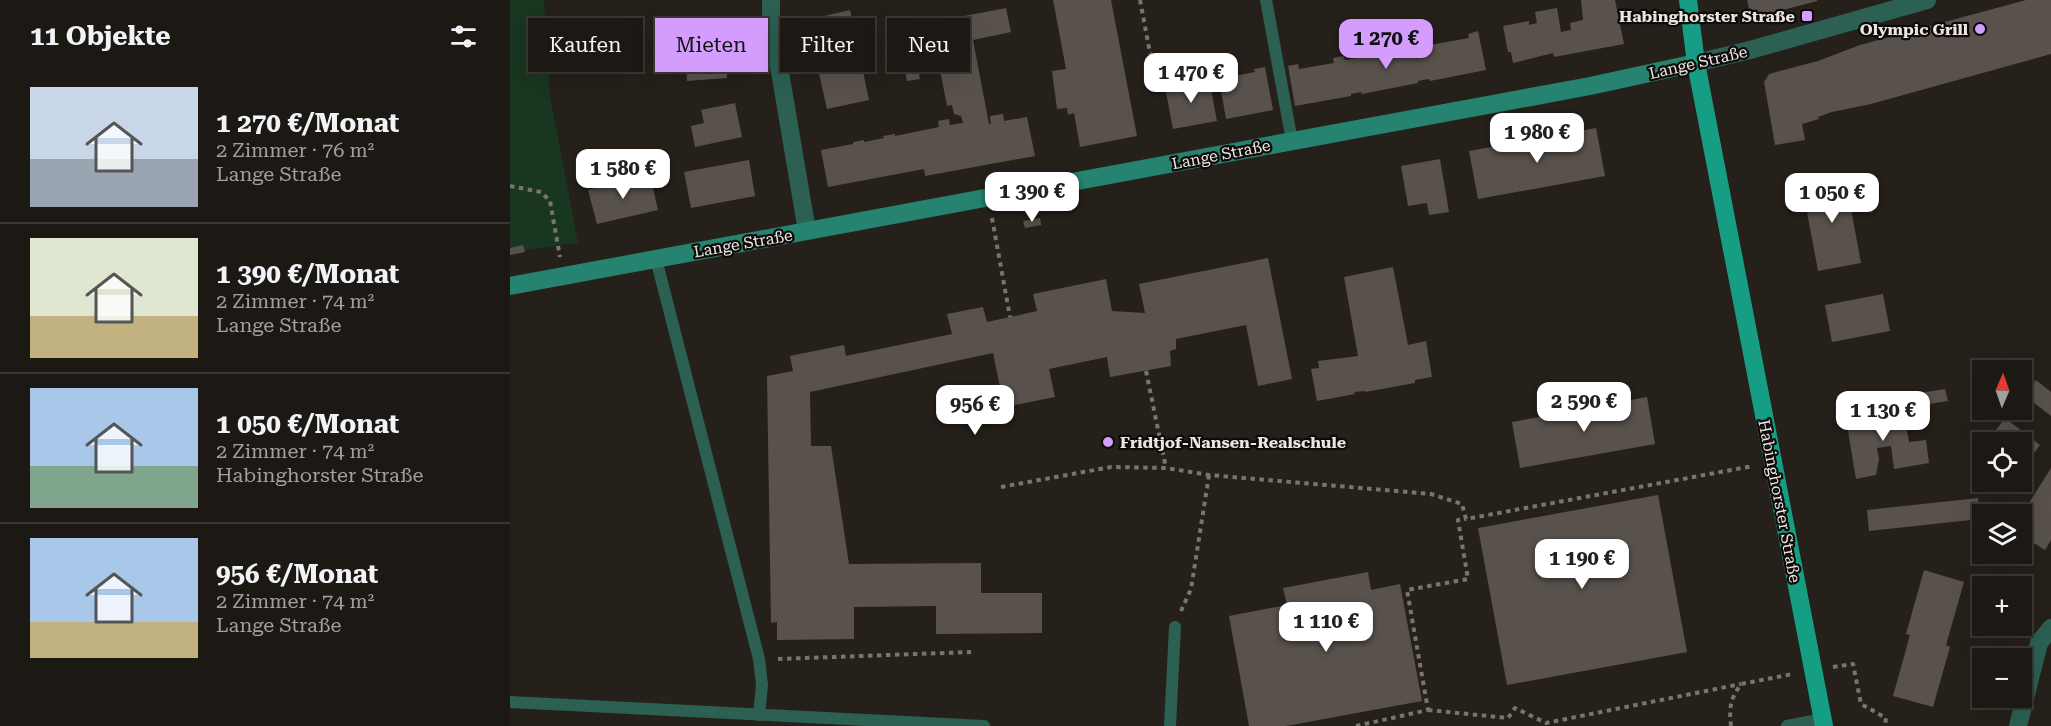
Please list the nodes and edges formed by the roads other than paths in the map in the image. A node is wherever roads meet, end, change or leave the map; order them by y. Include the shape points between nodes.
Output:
1 (771, 0) edge
2 (1266, 0) edge
3 (1688, 0) edge
4 (1927, 0) edge
5 (1696, 63) junction
6 (1292, 141) junction
7 (807, 231) junction
8 (656, 259) junction
9 (510, 286) edge
10 (1175, 627) road end
11 (2051, 628) edge
12 (510, 702) edge
13 (759, 715) junction
14 (1826, 724) edge
15 (984, 726) edge
16 (1170, 726) edge
17 (1787, 726) edge
18 (2018, 726) edge

1 - 7 street
2 - 6 lane
3 - 5 main road, Habinghorster Straße
4 - 5 street, Lange Straße
5 - 6 street, Lange Straße
5 - 14 main road, Habinghorster Straße
6 - 7 street, Lange Straße
7 - 8 street, Lange Straße
8 - 9 street, Lange Straße
8 - 13 lane via 759,659
10 - 16 lane
11 - 18 street via 2039,643
12 - 13 lane
13 - 15 lane
14 - 17 lane

